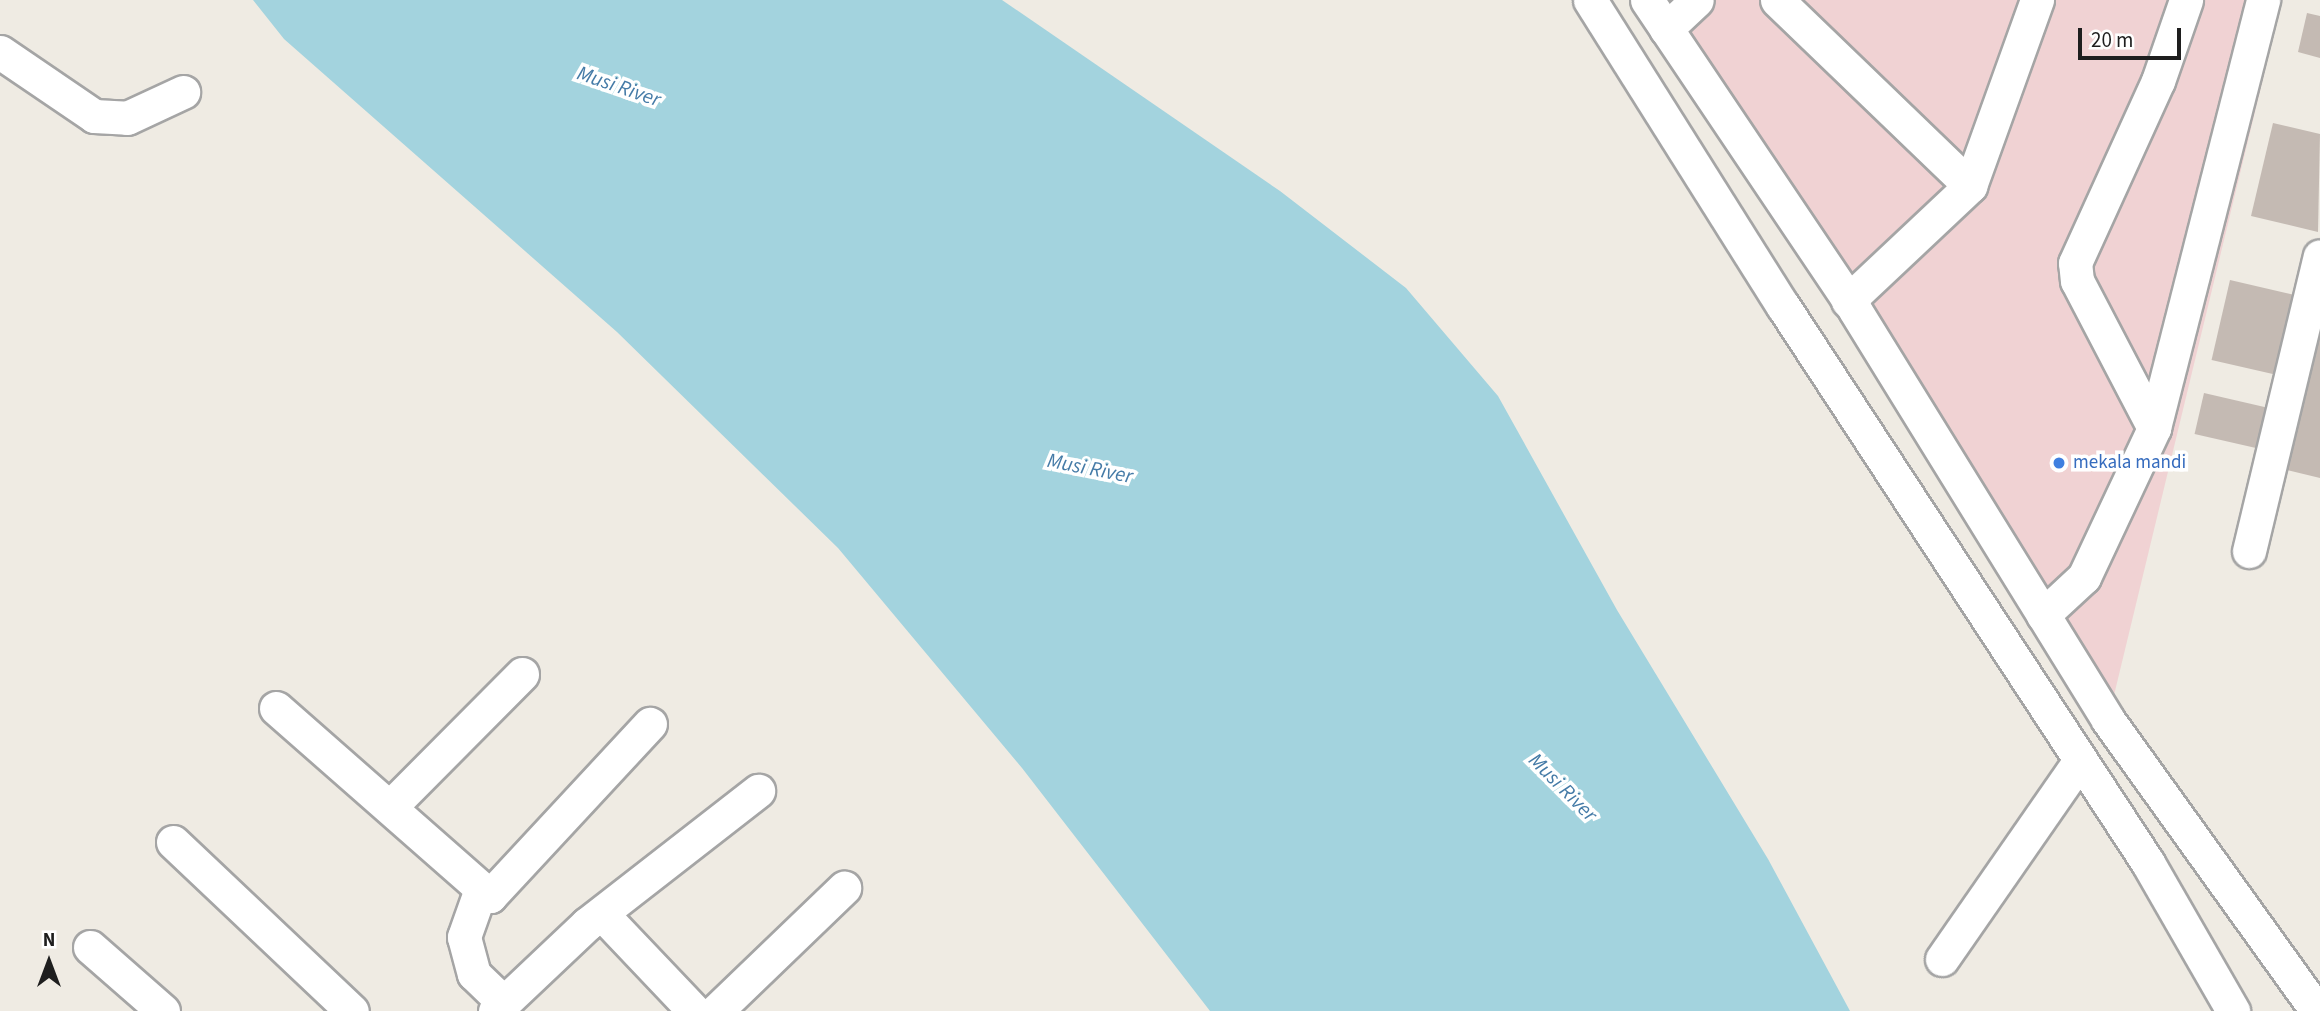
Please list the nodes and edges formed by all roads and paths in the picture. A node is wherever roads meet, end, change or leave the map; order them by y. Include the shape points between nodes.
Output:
1 (1590, 0) edge
2 (1647, 0) edge
3 (1697, 0) edge
4 (1777, 0) edge
5 (2037, 0) edge
6 (2186, 0) edge
7 (2263, 0) edge
8 (1666, 29) junction
9 (0, 52) edge
10 (183, 92) dead end
11 (1970, 186) junction
12 (2320, 256) edge
13 (1849, 301) junction
14 (2314, 304) edge
15 (2154, 428) junction
16 (2249, 551) dead end
17 (2043, 615) junction
18 (522, 674) dead end
19 (276, 708) dead end
20 (650, 724) dead end
21 (2078, 763) junction
22 (758, 791) dead end
23 (391, 806) junction
24 (173, 842) dead end
25 (844, 888) dead end
26 (481, 890) junction
27 (602, 914) junction
28 (90, 947) dead end
29 (1942, 959) dead end
30 (2220, 1006) edge
31 (499, 1007) edge
32 (163, 1011) edge
33 (352, 1011) edge
34 (694, 1011) edge
35 (716, 1011) edge
36 (2317, 1011) edge

1 - 21 street
2 - 8 street
3 - 8 street
4 - 11 street
5 - 11 street
6 - 15 street via 2158,81 2075,263 2077,281
7 - 15 street
8 - 13 street
9 - 10 street via 94,116 127,118
11 - 13 street
12 - 14 street
13 - 17 street
14 - 16 street
15 - 17 street via 2084,577
17 - 36 street via 2108,720
18 - 23 street
19 - 23 street
20 - 26 street via 490,896
21 - 29 street
21 - 30 street via 2148,863
22 - 27 street
23 - 26 street
24 - 33 street
25 - 35 street
26 - 31 street via 464,937 474,974
27 - 31 street
27 - 34 street
28 - 32 street

